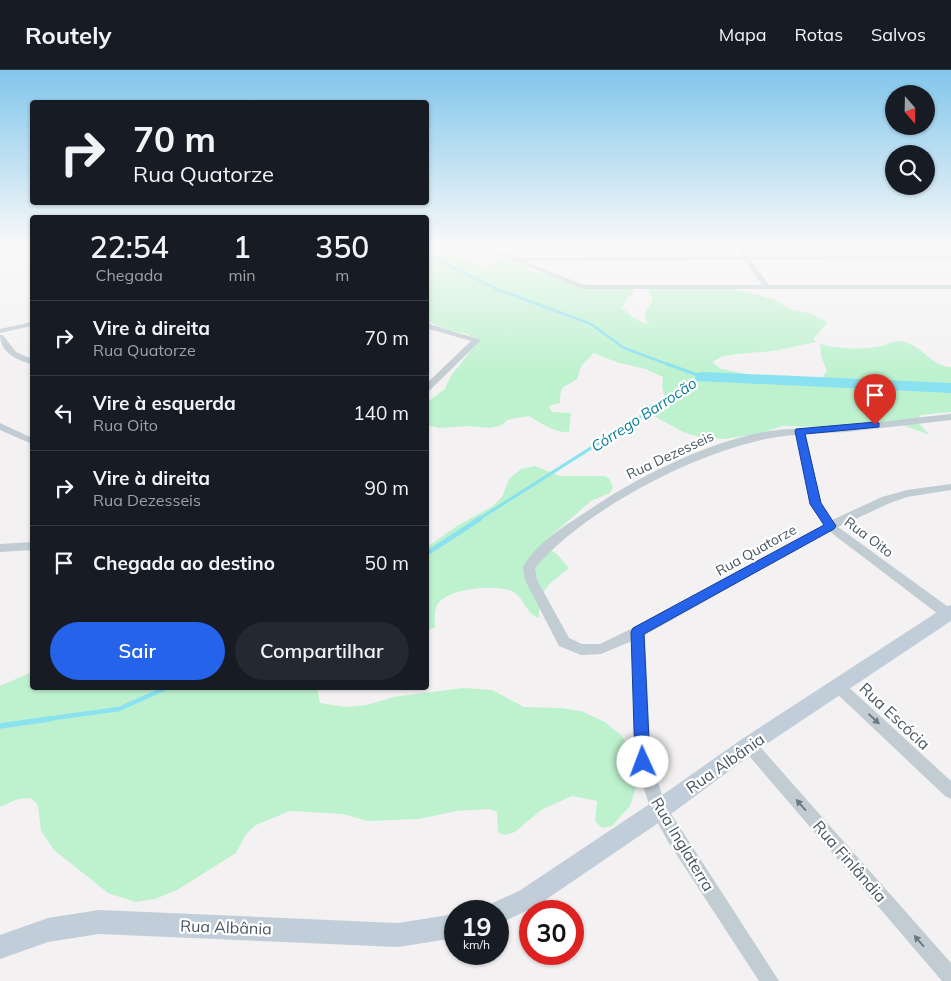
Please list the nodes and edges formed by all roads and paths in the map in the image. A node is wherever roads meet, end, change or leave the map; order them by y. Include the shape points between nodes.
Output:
1 (30, 324) edge
2 (429, 326) edge
3 (0, 331) edge
4 (0, 337) edge
5 (30, 361) edge
6 (429, 375) edge
7 (439, 377) junction
8 (429, 386) edge
9 (951, 416) edge
10 (0, 426) edge
11 (800, 431) junction
12 (30, 440) edge
13 (951, 487) edge
14 (830, 526) junction
15 (30, 546) edge
16 (0, 548) edge
17 (950, 614) edge
18 (638, 632) junction
19 (581, 650) joint
20 (838, 686) junction
21 (749, 745) junction
22 (951, 791) edge
23 (659, 810) junction
24 (509, 907) edge
25 (444, 929) edge
26 (0, 947) edge
27 (951, 978) edge
28 (770, 981) edge

1 - 3 street
2 - 7 street via 477,340
4 - 5 street via 13,354
6 - 7 street
7 - 8 street
9 - 11 street, Rua Dezesseis
10 - 12 street
11 - 14 street, Rua Oito via 816,504
11 - 19 street, Rua Dezesseis via 754,437 726,445 676,467 617,497 536,555 529,567 531,580 564,642
13 - 14 street, Rua Quatorze via 886,500
14 - 17 street, Rua Oito
14 - 18 street, Rua Quatorze
15 - 16 street
17 - 20 street, Rua Albânia
18 - 19 street, Rua Quatorze via 601,649
18 - 23 street, Rua Inglaterra via 643,762
20 - 21 street, Rua Albânia
20 -> 22 street, Rua Escócia
21 - 23 street, Rua Albânia
27 -> 21 street, Rua Finlândia
23 - 24 street, Rua Albânia via 528,899
23 - 28 street, Rua Inglaterra
25 - 26 street, Rua Albânia via 398,935 99,922 30,934

